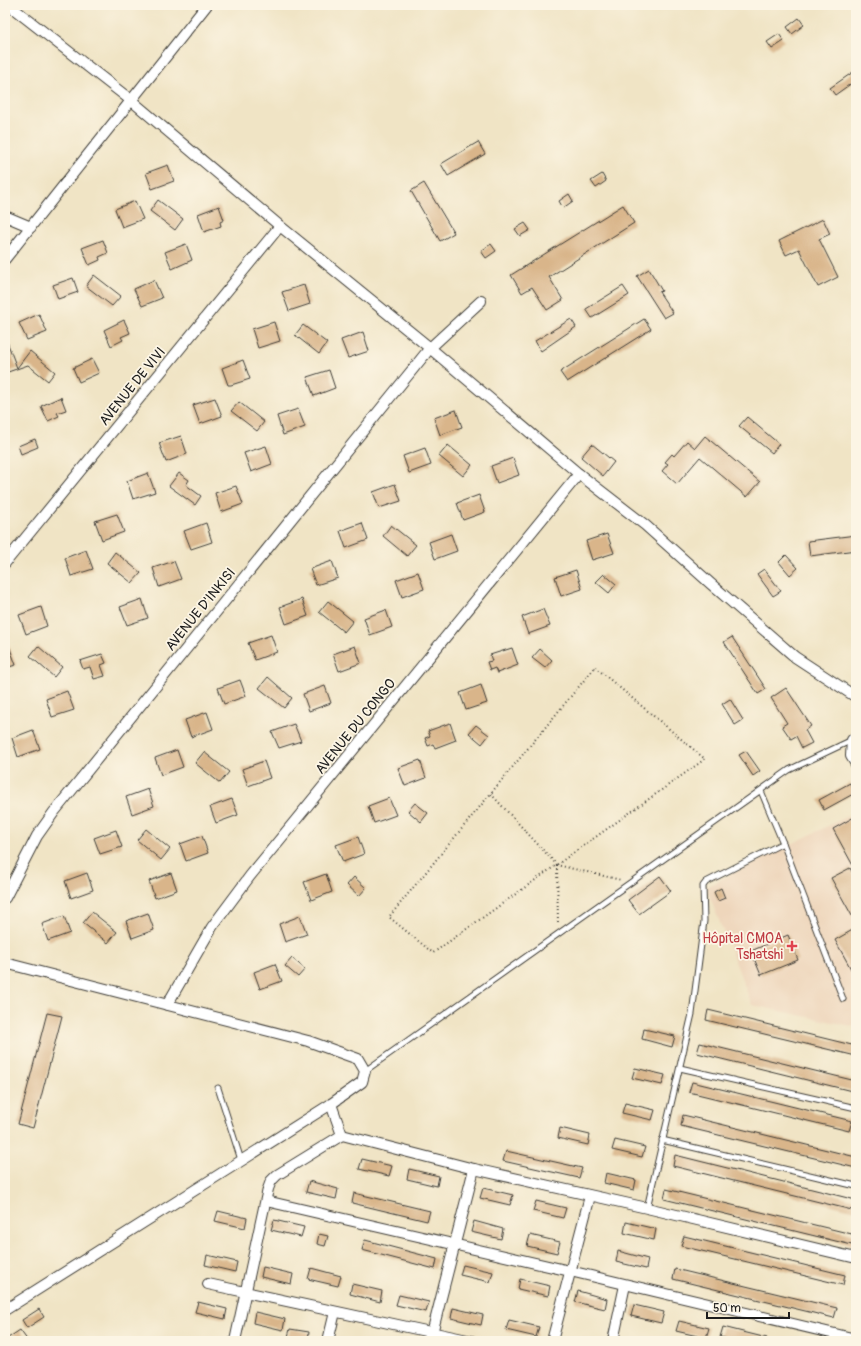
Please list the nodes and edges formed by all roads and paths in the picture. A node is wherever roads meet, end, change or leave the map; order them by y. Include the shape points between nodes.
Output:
1 (9, 5) edge
2 (207, 5) edge
3 (132, 101) junction
4 (5, 216) edge
5 (31, 226) junction
6 (280, 226) junction
7 (5, 259) edge
8 (481, 301) dead end
9 (430, 348) junction
10 (579, 474) junction
11 (5, 563) edge
12 (856, 697) edge
13 (854, 738) edge
14 (856, 764) edge
15 (761, 791) junction
16 (491, 794) junction
17 (783, 844) junction
18 (557, 865) junction
19 (632, 883) junction
20 (5, 898) edge
21 (558, 934) junction
22 (5, 963) edge
23 (843, 999) dead end
24 (167, 1005) junction
25 (680, 1068) junction
26 (365, 1071) junction
27 (218, 1088) dead end
28 (331, 1104) junction
29 (856, 1108) edge
30 (342, 1135) junction
31 (662, 1140) junction
32 (241, 1160) junction
33 (474, 1170) junction
34 (856, 1186) edge
35 (590, 1196) junction
36 (266, 1201) junction
37 (647, 1208) junction
38 (454, 1244) junction
39 (856, 1258) edge
40 (570, 1271) junction
41 (208, 1284) dead end
42 (626, 1285) junction
43 (246, 1292) junction
44 (5, 1310) edge
45 (335, 1312) junction
46 (431, 1337) edge
47 (856, 1339) edge
48 (235, 1341) edge
49 (328, 1341) edge
50 (472, 1341) edge
51 (552, 1341) edge
52 (613, 1341) edge

1 - 3 street
2 - 3 street
3 - 5 street
3 - 6 street
4 - 5 street
5 - 7 street
6 - 9 street
6 - 11 street, AVENUE DE VIVI
8 - 9 street, AVENUE D'INKISI
9 - 10 street
9 - 20 street, AVENUE D'INKISI via 54,812 38,836
10 - 12 street via 645,524 795,656
10 - 24 street, AVENUE DU CONGO via 250,876 208,934
13 - 14 street via 851,756
13 - 15 lane via 789,770
15 - 17 lane
15 - 19 lane
16 - 18 path
16 - 18 path via 389,917 433,953
16 - 18 path via 595,667 705,759
17 - 23 lane
17 - 25 lane via 706,882 703,886 704,921 692,1014
18 - 19 path
18 - 21 path
19 - 21 lane
21 - 26 lane
22 - 24 street
24 - 26 street via 308,1041 358,1059
25 - 29 lane
25 - 31 lane
26 - 28 street via 362,1082
27 - 32 lane
28 - 30 street
28 - 32 street
30 - 33 street
30 - 36 street via 277,1175 272,1181
31 - 34 lane
31 - 37 lane
32 - 44 street
33 - 35 street
33 - 38 street
35 - 37 street
35 - 40 street
36 - 38 street
36 - 43 street
37 - 39 street
38 - 40 street
38 - 46 street
40 - 42 street
40 - 51 street
41 - 43 street
42 - 47 street
42 - 52 street
43 - 45 street
43 - 48 street
45 - 46 street
45 - 49 street
46 - 50 street

